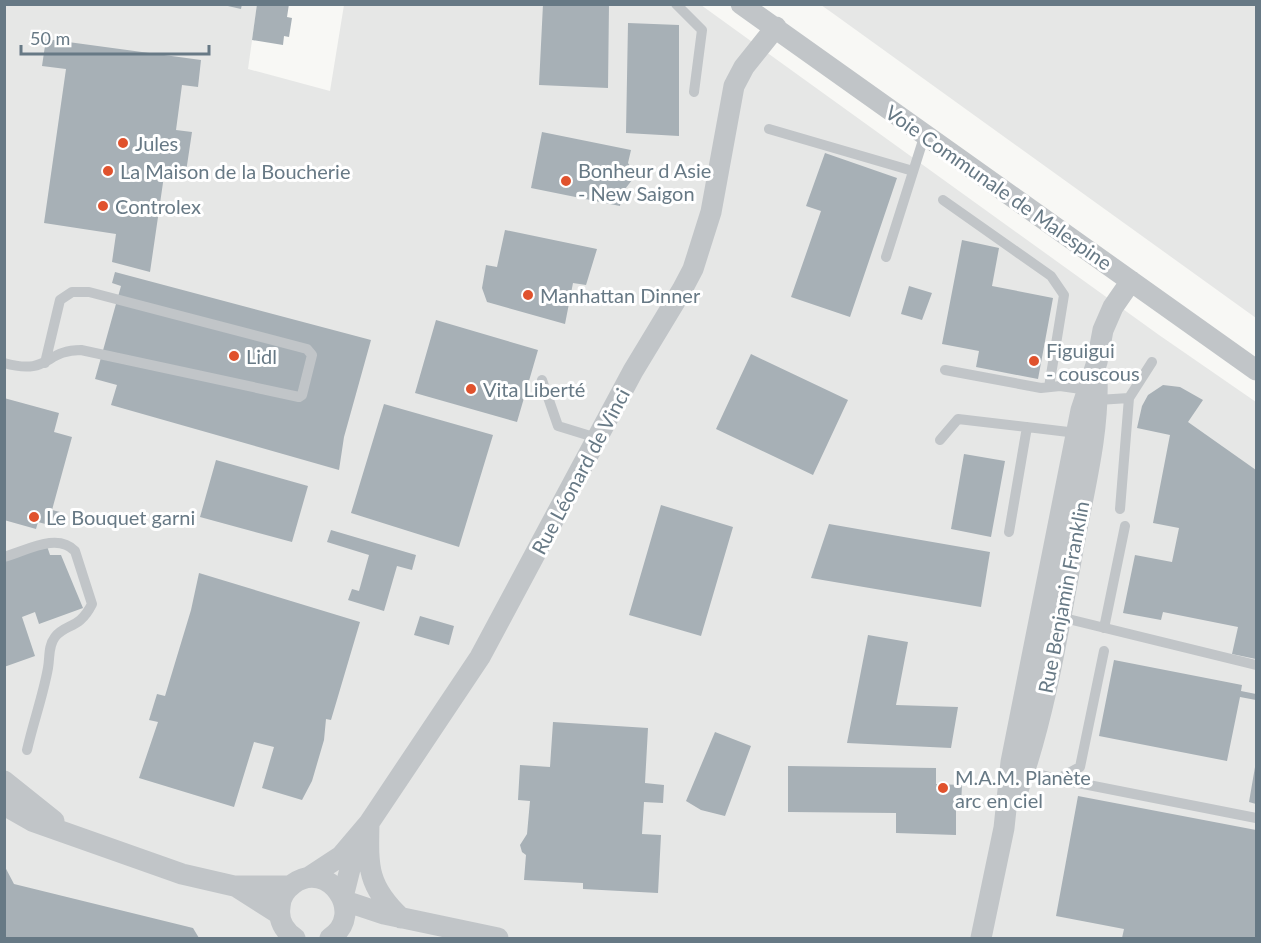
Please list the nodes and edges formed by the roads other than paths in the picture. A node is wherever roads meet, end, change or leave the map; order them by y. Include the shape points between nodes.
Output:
1 (676, 4) edge
2 (741, 4) edge
3 (776, 27) junction
4 (694, 92) dead end
5 (769, 129) dead end
6 (925, 134) junction
7 (913, 171) junction
8 (943, 200) dead end
9 (886, 257) dead end
10 (1131, 281) junction
11 (1152, 362) dead end
12 (4, 363) edge
13 (45, 363) junction
14 (945, 370) dead end
15 (1257, 370) edge
16 (542, 380) dead end
17 (1049, 387) junction
18 (1093, 395) junction
19 (1129, 398) junction
20 (1027, 428) junction
21 (1077, 433) junction
22 (597, 438) junction
23 (940, 440) dead end
24 (1120, 509) dead end
25 (1125, 526) dead end
26 (1009, 532) dead end
27 (4, 557) edge
28 (1060, 617) junction
29 (1104, 628) junction
30 (1104, 651) dead end
31 (1257, 665) edge
32 (27, 750) dead end
33 (1025, 771) junction
34 (1058, 779) junction
35 (4, 781) edge
36 (4, 805) edge
37 (1257, 818) edge
38 (369, 823) junction
39 (1004, 828) junction
40 (69, 833) junction
41 (300, 882) junction
42 (234, 886) junction
43 (344, 899) junction
44 (279, 914) junction
45 (393, 916) junction
46 (335, 934) edge
47 (292, 937) edge
48 (498, 939) edge
49 (981, 939) edge

1 - 4 lane via 702,30
2 - 3 street, Voie Communale de Malespine
3 - 6 street, Voie Communale de Malespine
3 - 22 street, Rue Léonard de Vinci via 734,86 715,196 693,269
5 - 7 lane
6 - 7 lane
6 - 10 street, Voie Communale de Malespine
7 - 9 lane
8 - 17 lane via 1051,276 1064,295
10 - 15 street, Voie Communale de Malespine
10 - 18 street, Rue Benjamin Franklin via 1103,330
11 - 19 lane
12 - 13 lane via 26,368
13 - 13 lane via 59,353 81,350 298,398 312,355 307,349 101,295 72,292 60,300
14 - 17 lane
16 - 22 lane via 558,426
17 - 18 lane
18 - 19 lane
18 - 21 street, Rue Benjamin Franklin
18 - 28 street, Rue Benjamin Franklin via 1098,411
19 - 24 lane
20 - 21 lane
20 - 23 lane via 958,419
20 - 26 lane
21 - 39 street, Rue Benjamin Franklin via 1011,762
22 - 38 street, Rue Léonard de Vinci via 480,657
25 - 29 lane
27 - 32 lane via 56,541 70,545 92,604 86,617 56,634 50,646
28 - 29 lane
28 - 33 street, Rue Benjamin Franklin
29 - 31 lane
30 - 34 lane via 1080,767
33 - 34 lane
33 - 39 street, Rue Benjamin Franklin
34 - 37 lane
35 - 40 street
36 - 40 street via 32,821
38 - 41 street, Rue Léonard de Vinci via 341,856
38 - 43 street via 350,869
38 - 45 street via 371,879
39 - 49 street, Rue Benjamin Franklin
40 - 42 street via 150,864
41 - 42 street
41 - 43 street via 323,879 335,886
41 - 44 street via 280,904
42 - 44 street
43 - 45 street
43 - 46 street
44 - 47 street
45 - 46 street
45 - 48 street

